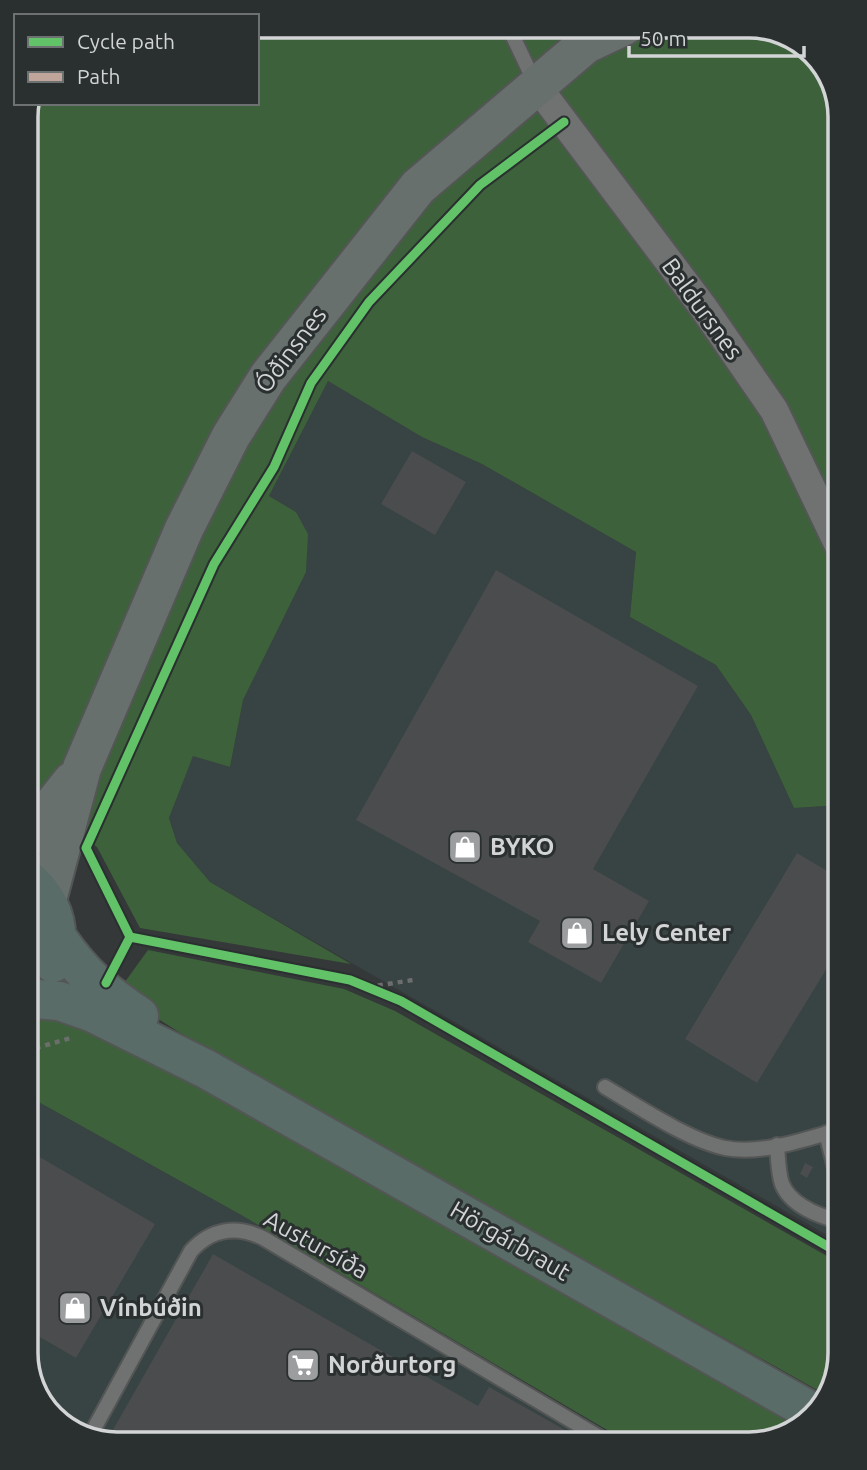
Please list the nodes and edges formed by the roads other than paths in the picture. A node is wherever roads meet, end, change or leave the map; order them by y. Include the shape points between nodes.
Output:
1 (514, 39) edge
2 (597, 39) edge
3 (536, 85) junction
4 (828, 523) edge
5 (82, 768) junction
6 (38, 823) edge
7 (38, 885) edge
8 (38, 891) edge
9 (58, 939) junction
10 (38, 985) edge
11 (38, 998) edge
12 (206, 1069) junction
13 (606, 1087) dead end
14 (828, 1132) edge
15 (777, 1145) junction
16 (828, 1218) edge
17 (806, 1408) edge
18 (95, 1428) edge
19 (590, 1432) edge

1 - 3 lane
2 - 3 street, Óðinsnes
3 - 4 street, Baldursnes via 703,307 774,410
3 - 5 street, Óðinsnes via 418,187 268,377 231,436 184,529
5 - 6 street, Óðinsnes
5 - 7 street, Óðinsnes
8 - 9 highway via 53,912
9 - 10 highway via 53,962
9 - 12 highway, Hörgárbraut via 102,991
11 - 12 highway, Hörgárbraut via 91,1012
12 - 17 highway, Hörgárbraut
13 - 15 lane via 710,1143 738,1149
14 - 15 lane
15 - 16 lane via 788,1195
18 - 19 lane, Austursíða via 191,1251 208,1236 241,1230 263,1238

